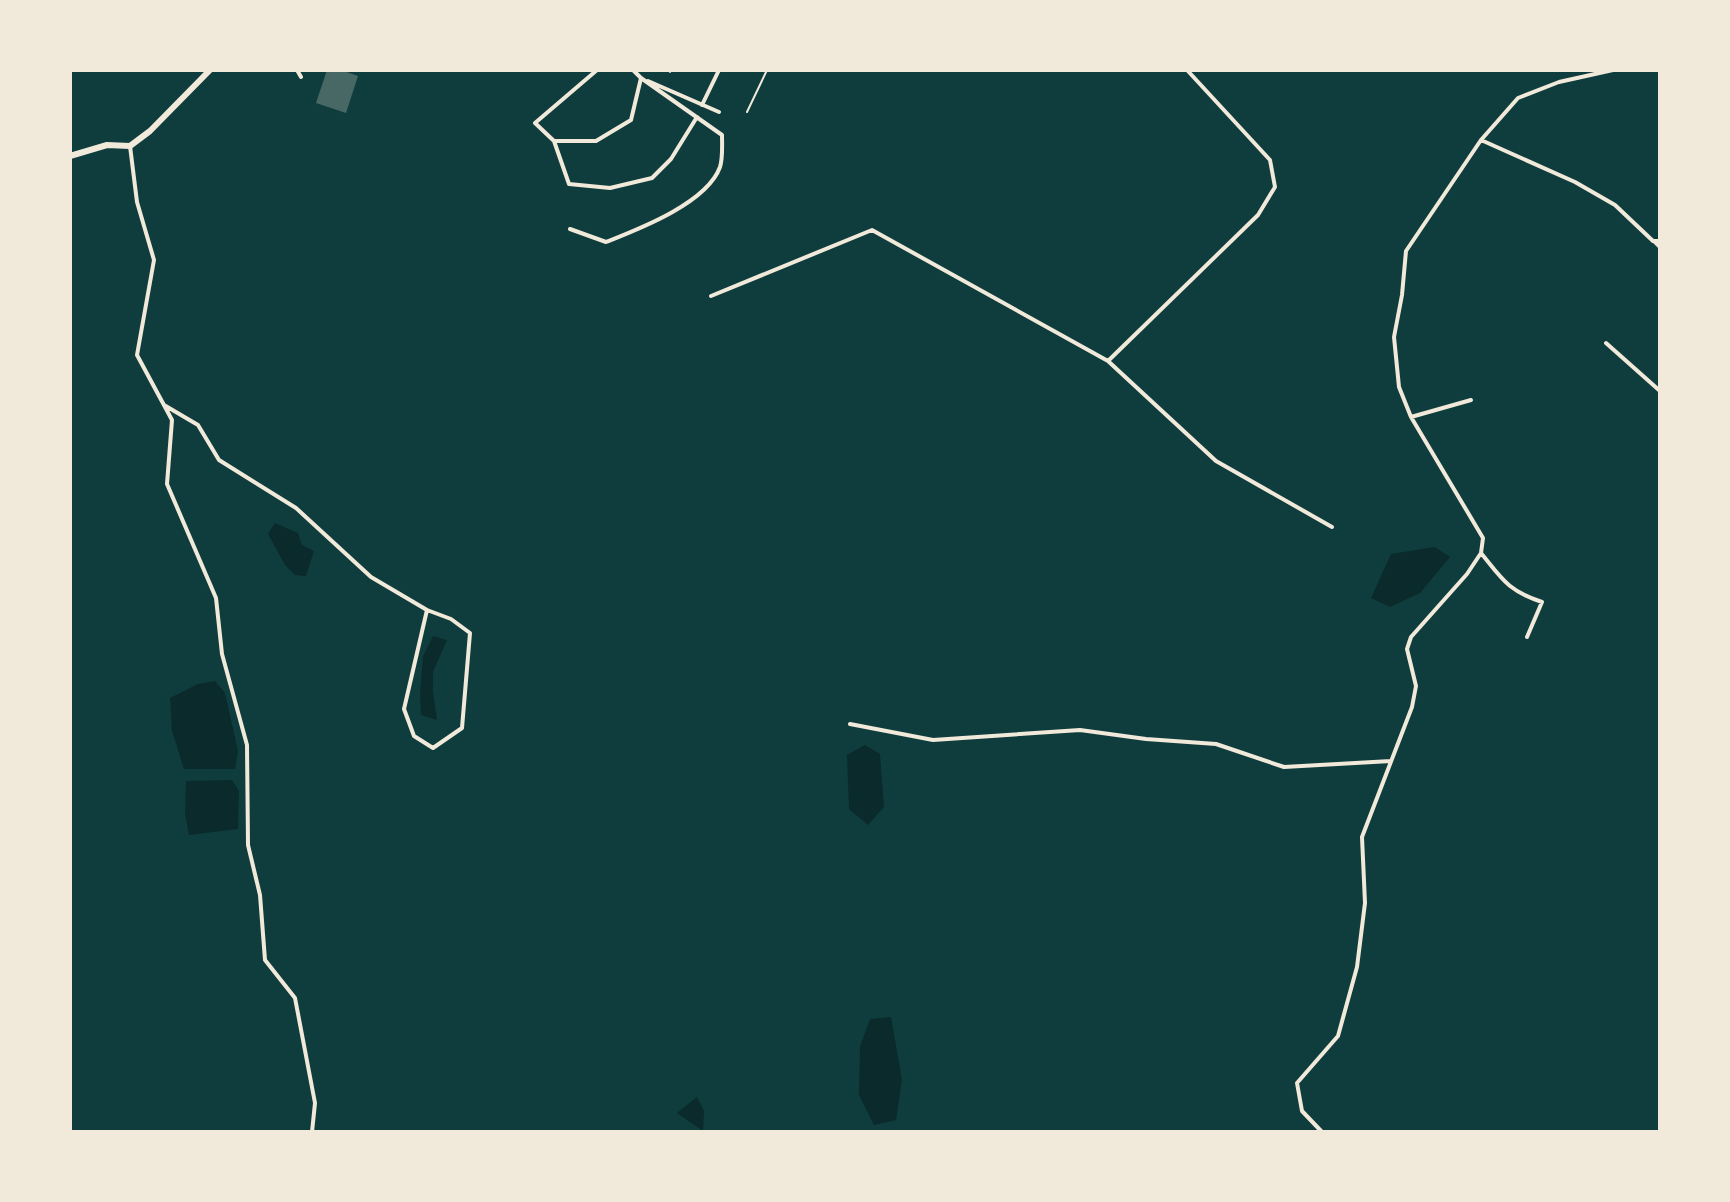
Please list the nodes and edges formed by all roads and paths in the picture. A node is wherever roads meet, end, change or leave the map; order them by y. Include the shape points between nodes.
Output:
1 (210, 70) edge
2 (297, 70) edge
3 (597, 70) edge
4 (633, 70) edge
5 (719, 70) edge
6 (767, 70) edge
7 (1187, 70) edge
8 (1613, 70) edge
9 (301, 76) dead end
10 (641, 78) junction
11 (702, 105) junction
12 (719, 112) dead end
13 (747, 112) dead end
14 (696, 117) junction
15 (1481, 140) junction
16 (554, 141) junction
17 (130, 146) junction
18 (70, 156) edge
19 (570, 229) dead end
20 (1659, 240) edge
21 (1653, 241) junction
22 (1659, 247) edge
23 (711, 296) dead end
24 (1606, 342) dead end
25 (1108, 361) junction
26 (1659, 391) edge
27 (1471, 400) dead end
28 (164, 405) junction
29 (1411, 417) junction
30 (1332, 527) dead end
31 (1481, 553) junction
32 (427, 610) junction
33 (1527, 637) dead end
34 (850, 724) dead end
35 (1391, 761) junction
36 (312, 1131) edge
37 (1322, 1131) edge

1 - 17 street via 150,132
2 - 9 lane
3 - 16 lane via 535,123
4 - 10 lane
5 - 11 lane
6 - 13 path
7 - 25 lane via 1270,160 1275,187 1258,215
8 - 15 lane via 1559,82 1518,98
10 - 11 lane
10 - 14 lane
10 - 16 lane via 631,120 596,141
11 - 12 lane
14 - 16 lane via 671,159 652,178 610,188 569,184
14 - 19 lane via 722,135 720,167 704,191 654,222 606,242
15 - 21 lane via 1575,182 1615,205
15 - 29 lane via 1406,251 1394,337 1399,387
17 - 18 street via 107,145
17 - 28 lane via 137,202 153,260 137,355
20 - 21 lane
21 - 22 lane
23 - 25 lane via 872,230
24 - 26 lane
25 - 30 lane via 1216,461
27 - 29 lane
28 - 32 lane via 198,425 219,460 296,508 371,577
28 - 36 lane via 172,420 167,484 216,598 222,654 247,745 248,845 260,895 265,960 295,998 315,1103
29 - 31 lane via 1483,538
31 - 33 lane via 1507,586 1542,602
31 - 35 lane via 1410,638 1407,649 1416,686
32 - 32 lane via 404,709 414,736 433,748 462,728 470,633 451,619
34 - 35 lane via 933,740 1080,730 1216,744 1284,767
35 - 37 lane via 1362,837 1365,903 1357,967 1338,1036 1297,1083 1302,1111

